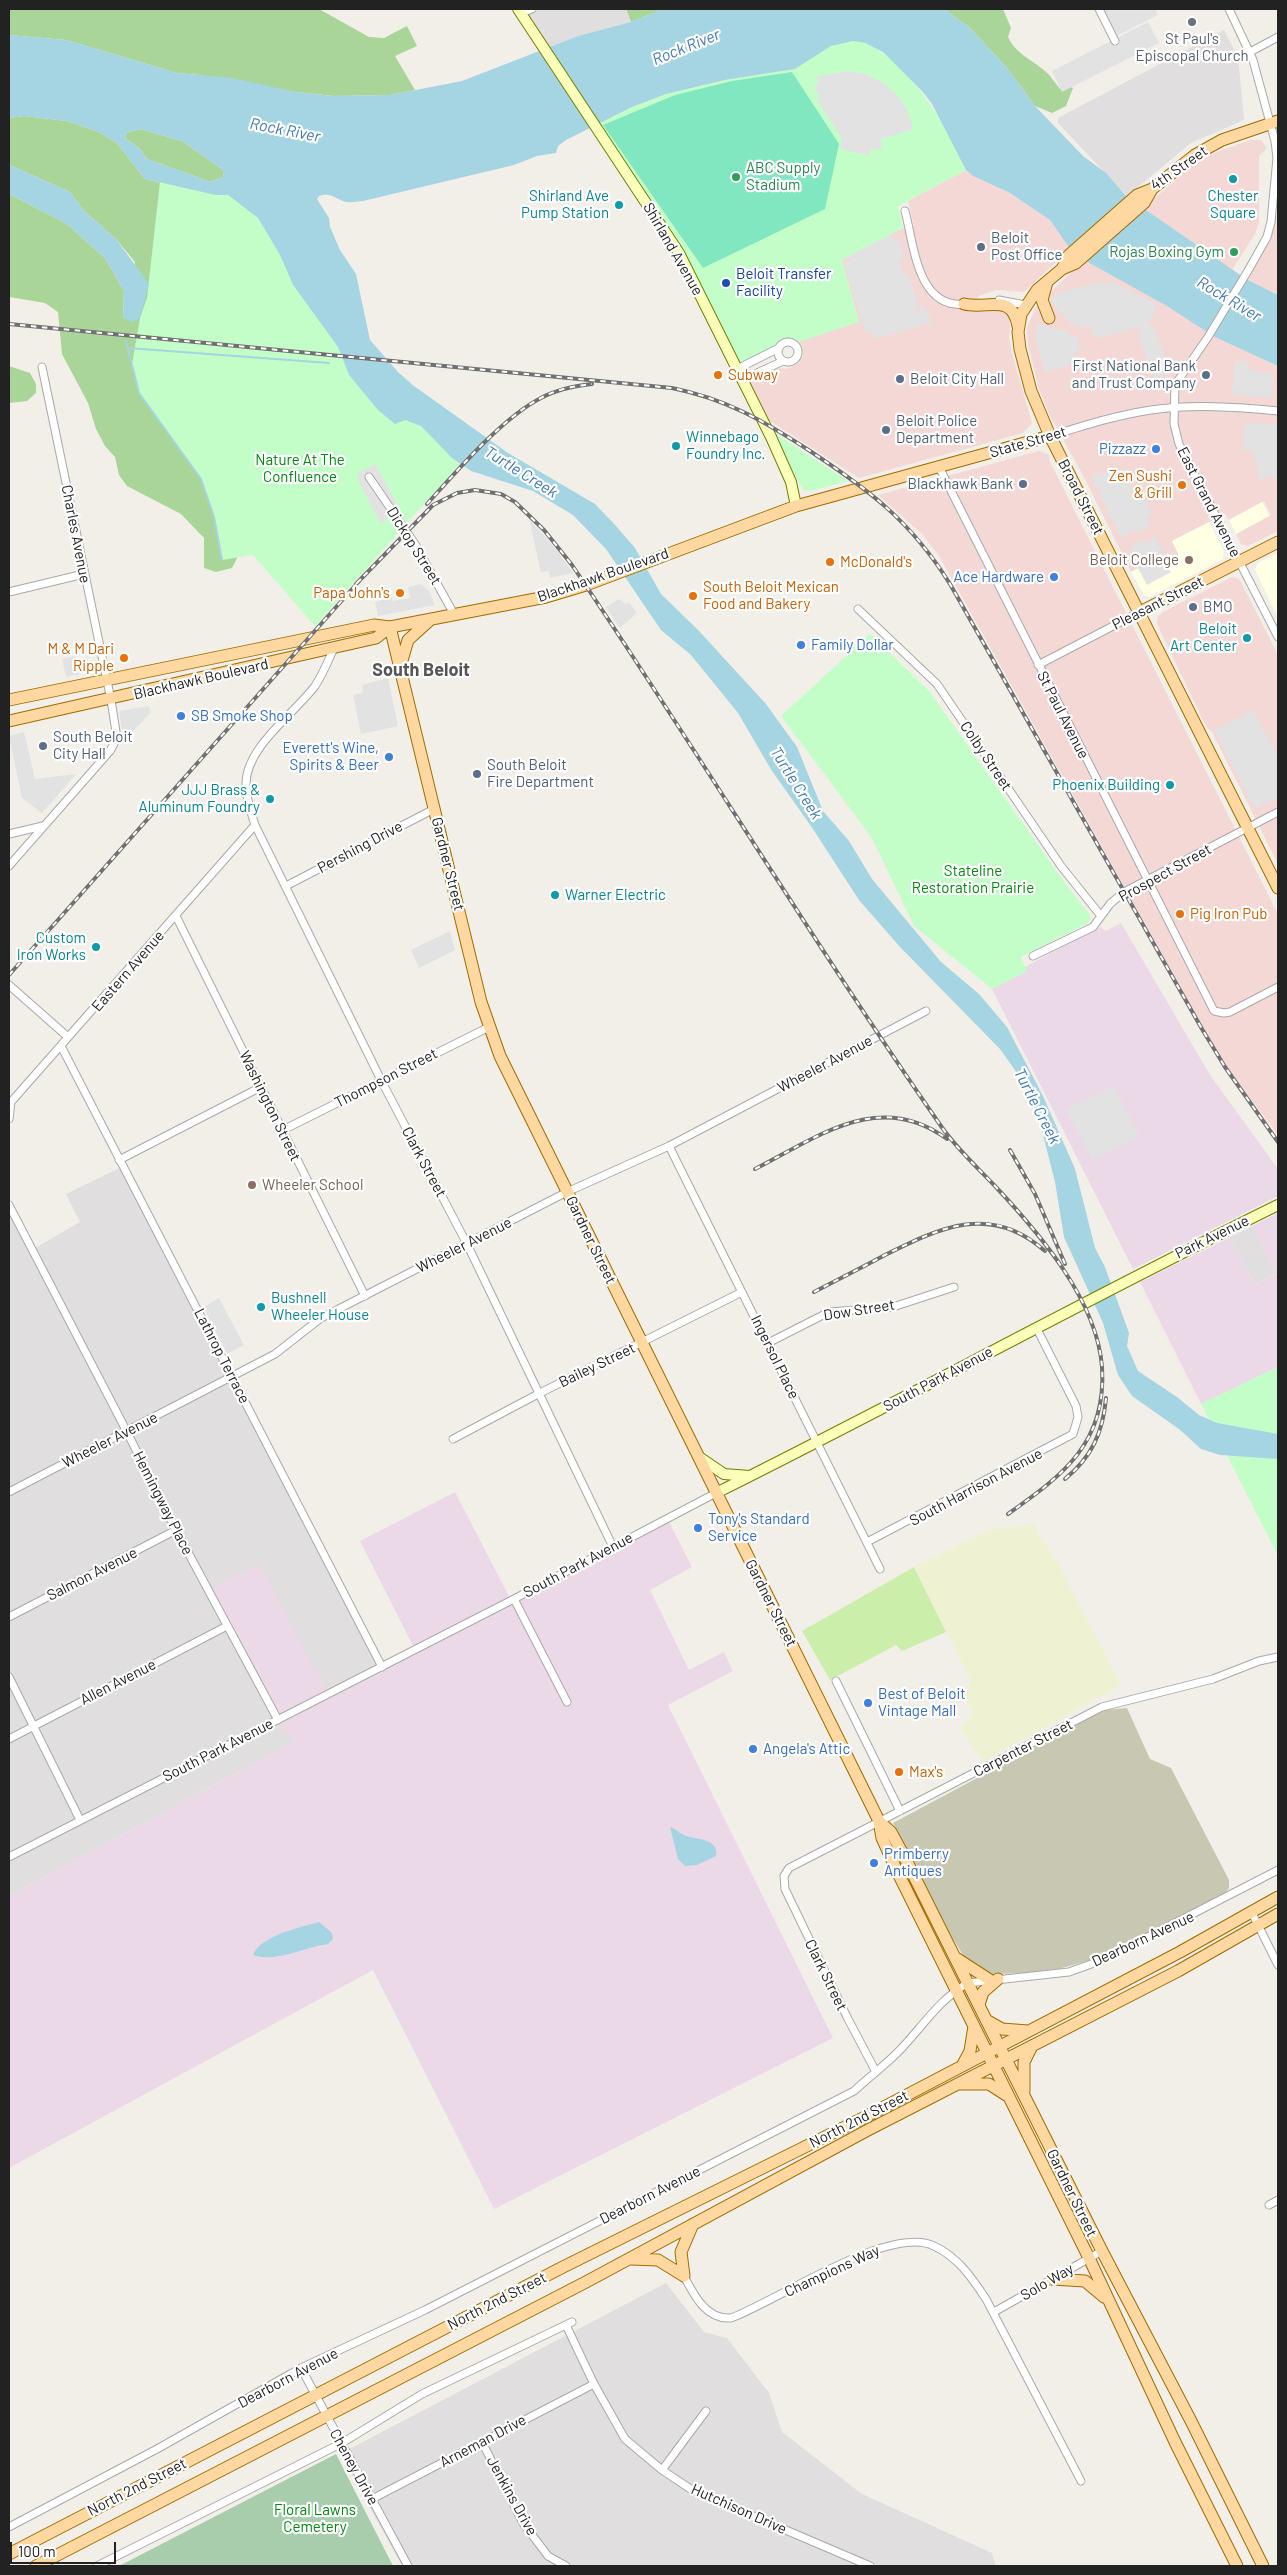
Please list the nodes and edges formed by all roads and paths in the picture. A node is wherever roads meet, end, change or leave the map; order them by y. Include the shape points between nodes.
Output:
1 (532, 9) edge
2 (1099, 9) edge
3 (1229, 9) edge
4 (520, 11) edge
5 (1278, 37) edge
6 (1115, 41) dead end
7 (1250, 52) junction
8 (1275, 123) edge
9 (1276, 195) edge
10 (1141, 199) joint
11 (906, 211) dead end
12 (1047, 281) junction
13 (960, 304) junction
14 (1025, 305) junction
15 (1049, 318) dead end
16 (1018, 327) junction
17 (779, 348) junction
18 (783, 361) junction
19 (42, 367) dead end
20 (737, 369) junction
21 (742, 380) junction
22 (1174, 408) junction
23 (1278, 411) edge
24 (1050, 436) junction
25 (939, 467) junction
26 (370, 477) dead end
27 (796, 506) junction
28 (755, 520) joint
29 (1278, 542) edge
30 (1240, 562) junction
31 (84, 574) junction
32 (9, 592) edge
33 (858, 609) dead end
34 (1140, 612) junction
35 (455, 616) junction
36 (430, 621) junction
37 (390, 627) junction
38 (1278, 637) edge
39 (334, 648) junction
40 (1038, 665) junction
41 (401, 668) junction
42 (107, 679) junction
43 (9, 700) edge
44 (111, 700) junction
45 (9, 722) edge
46 (434, 809) junction
47 (1278, 812) edge
48 (255, 825) junction
49 (43, 826) junction
50 (1248, 828) junction
51 (9, 834) edge
52 (9, 866) edge
53 (1147, 881) junction
54 (286, 886) junction
55 (1278, 888) edge
56 (176, 916) junction
57 (1101, 916) junction
58 (1033, 956) dead end
59 (9, 985) edge
60 (1278, 987) edge
61 (926, 1011) dead end
62 (488, 1027) junction
63 (68, 1037) junction
64 (61, 1046) junction
65 (381, 1080) junction
66 (261, 1087) junction
67 (9, 1119) edge
68 (283, 1130) junction
69 (669, 1146) junction
70 (119, 1160) junction
71 (567, 1192) junction
72 (9, 1205) edge
73 (1278, 1205) edge
74 (467, 1244) junction
75 (1146, 1270) joint
76 (954, 1287) dead end
77 (742, 1292) junction
78 (365, 1296) junction
79 (1036, 1327) junction
80 (642, 1342) junction
81 (768, 1343) junction
82 (233, 1377) junction
83 (540, 1393) junction
84 (127, 1432) junction
85 (453, 1439) dead end
86 (817, 1443) junction
87 (698, 1456) junction
88 (750, 1476) junction
89 (9, 1492) edge
90 (716, 1493) junction
91 (176, 1530) junction
92 (867, 1542) junction
93 (613, 1547) junction
94 (880, 1569) dead end
95 (514, 1599) junction
96 (9, 1617) edge
97 (227, 1626) junction
98 (1278, 1657) edge
99 (382, 1667) junction
100 (9, 1677) edge
101 (836, 1681) dead end
102 (567, 1702) dead end
103 (278, 1720) junction
104 (34, 1726) junction
105 (9, 1739) edge
106 (900, 1811) junction
107 (80, 1820) junction
108 (880, 1821) junction
109 (9, 1857) edge
110 (1278, 1870) edge
111 (784, 1876) joint
112 (1278, 1897) edge
113 (1252, 1913) junction
114 (1278, 1914) edge
115 (1259, 1926) junction
116 (955, 1957) junction
117 (1278, 1966) edge
118 (994, 1980) junction
119 (968, 1983) junction
120 (956, 1990) junction
121 (979, 2005) junction
122 (986, 2020) junction
123 (974, 2026) junction
124 (1028, 2031) junction
125 (999, 2046) junction
126 (1032, 2046) junction
127 (987, 2053) junction
128 (1006, 2059) junction
129 (993, 2065) junction
130 (962, 2066) junction
131 (876, 2072) junction
132 (959, 2084) junction
133 (1010, 2098) junction
134 (1025, 2098) junction
135 (1278, 2200) edge
136 (1269, 2205) dead end
137 (692, 2224) junction
138 (1102, 2251) junction
139 (1089, 2258) junction
140 (630, 2259) junction
141 (684, 2276) junction
142 (1052, 2279) junction
143 (1110, 2303) junction
144 (994, 2312) junction
145 (301, 2368) junction
146 (594, 2384) junction
147 (315, 2395) junction
148 (706, 2410) dead end
149 (326, 2417) junction
150 (482, 2442) junction
151 (342, 2443) junction
152 (662, 2470) junction
153 (1081, 2481) dead end
154 (372, 2499) junction
155 (9, 2527) edge
156 (9, 2554) edge
157 (36, 2566) edge
158 (96, 2566) edge
159 (408, 2566) edge
160 (566, 2566) edge
161 (870, 2566) edge
162 (1237, 2566) edge
163 (1263, 2566) edge

1 - 4 street
2 - 6 street
3 - 7 street, East Grand Avenue
4 - 20 street, Shirland Avenue via 677,250
5 - 7 street
7 - 8 street, East Grand Avenue
8 - 9 street, East Grand Avenue
8 - 10 main road, 4th Street via 1208,147 1187,160
9 - 22 street, East Grand Avenue via 1267,236 1208,337 1178,379 1174,389
10 - 12 main road, Broad Street
11 - 13 street via 920,270 927,285 940,297
12 - 14 main road, Broad Street
12 - 15 main road via 1042,300
13 - 14 street via 1003,300
13 - 16 main road via 978,307 1003,304 1014,314
14 - 16 main road, Broad Street
16 - 24 main road, Broad Street via 1031,391
17 - 18 street
17 - 18 street via 787,342 798,348 795,359
17 - 20 street
18 - 21 street
19 - 31 street, Charles Avenue
20 - 21 street, Shirland Avenue
21 - 27 street, Shirland Avenue via 791,482
22 - 23 street, State Street via 1228,406
22 - 24 street, State Street via 1134,413
22 - 30 street, East Grand Avenue via 1177,440
24 - 25 main road, State Street
24 - 34 main road, Broad Street
25 - 27 main road, State Street
25 - 40 street, St Paul Avenue
26 - 35 street, Dickop Street via 415,544
27 - 28 main road, State Street
28 - 35 main road, Blackhawk Boulevard via 546,597
29 - 30 main road, Pleasant Street
30 - 34 main road, Pleasant Street
30 - 38 street, East Grand Avenue
31 - 32 street
31 - 42 street, Charles Avenue
33 - 57 street, Colby Street via 937,684 1061,866
34 - 40 street, Pleasant Street
34 - 50 main road, Broad Street
35 - 36 main road, Blackhawk Boulevard
36 - 37 main road, Blackhawk Boulevard
36 - 41 main road via 408,640
37 - 39 main road, Blackhawk Boulevard via 376,638
37 - 41 main road, Gardner Street
37 - 42 main road, Blackhawk Boulevard via 374,624
39 - 44 main road, Blackhawk Boulevard
39 - 48 street, Clark Street via 314,686 259,749 250,764 246,775 247,798
40 - 53 street, St Paul Avenue
41 - 46 main road, Gardner Street
42 - 43 main road, Blackhawk Boulevard
42 - 44 street, Charles Avenue
44 - 45 main road, Blackhawk Boulevard
44 - 49 street, Charles Avenue via 117,730 114,744
46 - 54 street, Pershing Drive
46 - 62 main road, Gardner Street
47 - 50 street, Prospect Street
48 - 54 street, Clark Street
48 - 56 street, Eastern Avenue
49 - 51 street
49 - 52 street, Charles Avenue
50 - 53 street, Prospect Street
50 - 55 main road, Broad Street
53 - 57 street, Prospect Street via 1124,892
53 - 60 street, St Paul Avenue via 1214,1010 1230,1012
54 - 65 street, Clark Street
56 - 63 street, Eastern Avenue
56 - 66 street, Washington Street
57 - 58 street, Prospect Street via 1087,930
59 - 63 street
61 - 69 street, Wheeler Avenue
62 - 65 street, Thompson Street
62 - 71 main road, Gardner Street
63 - 64 street, Eastern Avenue
64 - 67 street, Eastern Avenue via 11,1102
64 - 70 street, Lathrop Terrace
65 - 68 street, Thompson Street
65 - 74 street, Clark Street
66 - 68 street, Washington Street
66 - 70 street
68 - 78 street, Washington Street
69 - 71 street, Wheeler Avenue
69 - 77 street, Ingersol Place
70 - 82 street, Lathrop Terrace
71 - 74 street, Wheeler Avenue
71 - 80 main road, Gardner Street
72 - 84 street, Hemingway Place
73 - 75 street, Park Avenue
74 - 78 street, Wheeler Avenue
74 - 83 street, Clark Street
75 - 79 street, South Park Avenue
76 - 81 street, Dow Street via 893,1306 829,1312
77 - 80 street, Bailey Street
77 - 81 street, Ingersol Place
78 - 82 street, Wheeler Avenue via 321,1318 276,1354
79 - 86 street, South Park Avenue
79 - 92 street, South Harrison Avenue via 1076,1406 1077,1423 1073,1434
80 - 83 street, Bailey Street
80 - 87 main road, Gardner Street
81 - 86 street, Ingersol Place
82 - 84 street, Wheeler Avenue
82 - 99 street, Lathrop Terrace
83 - 85 street, Bailey Street
83 - 93 street, Clark Street
84 - 89 street, Wheeler Avenue
84 - 91 street, Hemingway Place
86 - 88 street, South Park Avenue
86 - 92 street, Ingersol Place
87 - 88 street via 724,1474
87 - 90 main road, Gardner Street
88 - 90 street, South Park Avenue
90 - 93 street, South Park Avenue
90 - 108 main road, Gardner Street
91 - 96 street, Salmon Avenue
91 - 97 street, Hemingway Place
92 - 94 street, Ingersol Place
93 - 95 street, South Park Avenue
95 - 99 street, South Park Avenue
95 - 102 street
97 - 103 street, Hemingway Place
97 - 104 street, Allen Avenue
98 - 106 street, Carpenter Street via 1206,1681 1102,1708
99 - 103 street, South Park Avenue
100 - 104 street
101 - 106 street
103 - 107 street, South Park Avenue
104 - 105 street, Allen Avenue
104 - 107 street
106 - 108 street, Carpenter Street
107 - 109 street, South Park Avenue
108 - 111 street, Carpenter Street via 792,1866
108 - 116 main road, Gardner Street via 891,1832
108 - 120 main road, Gardner Street via 882,1838
110 - 118 street, Dearborn Avenue via 1105,1959 1069,1972
111 - 131 street, Clark Street via 785,1889 794,1910
112 - 113 main road, North 2nd Street
113 - 115 street
113 - 124 main road, North 2nd Street
114 - 115 main road, North 2nd Street
115 - 117 street
115 - 126 main road, North 2nd Street
116 - 118 main road
116 - 119 main road, Gardner Street
118 - 119 street, Dearborn Avenue
118 - 121 main road via 983,1992
119 - 120 street, Dearborn Avenue
119 - 121 main road, Gardner Street
120 - 123 main road, Gardner Street
120 - 131 street, Dearborn Avenue
121 - 122 main road, Gardner Street
122 - 124 main road via 1002,2029
122 - 125 main road, Gardner Street
123 - 127 main road, Gardner Street
123 - 130 main road via 970,2051
124 - 125 main road, North 2nd Street
125 - 127 main road, North 2nd Street
125 - 128 main road, Gardner Street
126 - 128 main road, North 2nd Street
126 - 134 main road via 1024,2067
127 - 129 main road, Gardner Street
127 - 130 main road, North 2nd Street
128 - 129 main road, North 2nd Street
128 - 134 main road, Gardner Street
129 - 132 main road, North 2nd Street
129 - 133 main road, Gardner Street
130 - 147 main road, North 2nd Street
131 - 145 street, Dearborn Avenue via 854,2091 425,2310
132 - 133 main road via 989,2084
132 - 137 main road, North 2nd Street
133 - 139 main road, Gardner Street
134 - 138 main road, Gardner Street
135 - 136 street
137 - 140 main road, North 2nd Street
137 - 141 main road via 681,2252
138 - 139 street, Solo Way
138 - 163 main road, Gardner Street
139 - 142 street, Solo Way
139 - 143 main road, Gardner Street
140 - 141 main road via 658,2260
140 - 149 main road, North 2nd Street
141 - 144 street, Champions Way via 708,2312 715,2317 731,2318 879,2247 906,2241 932,2244 952,2257 970,2276
142 - 143 main road via 1085,2282
142 - 144 street, Solo Way
143 - 162 main road, Gardner Street
144 - 153 street, Champions Way
145 - 147 street, Cheney Drive
145 - 155 street, Dearborn Avenue via 157,2450
146 - 150 street, Arneman Drive
146 - 151 street, Hutchison Drive via 569,2324 422,2394
146 - 152 street, Hutchison Drive via 625,2439
147 - 149 street, Cheney Drive
147 - 156 main road, North 2nd Street
148 - 152 street
149 - 151 street, Cheney Drive
149 - 157 main road, North 2nd Street
150 - 154 street, Arneman Drive
150 - 160 street, Jenkins Drive via 523,2523 548,2556
151 - 154 street, Cheney Drive
151 - 158 street
152 - 161 street, Hutchison Drive via 692,2490
154 - 159 street, Cheney Drive

